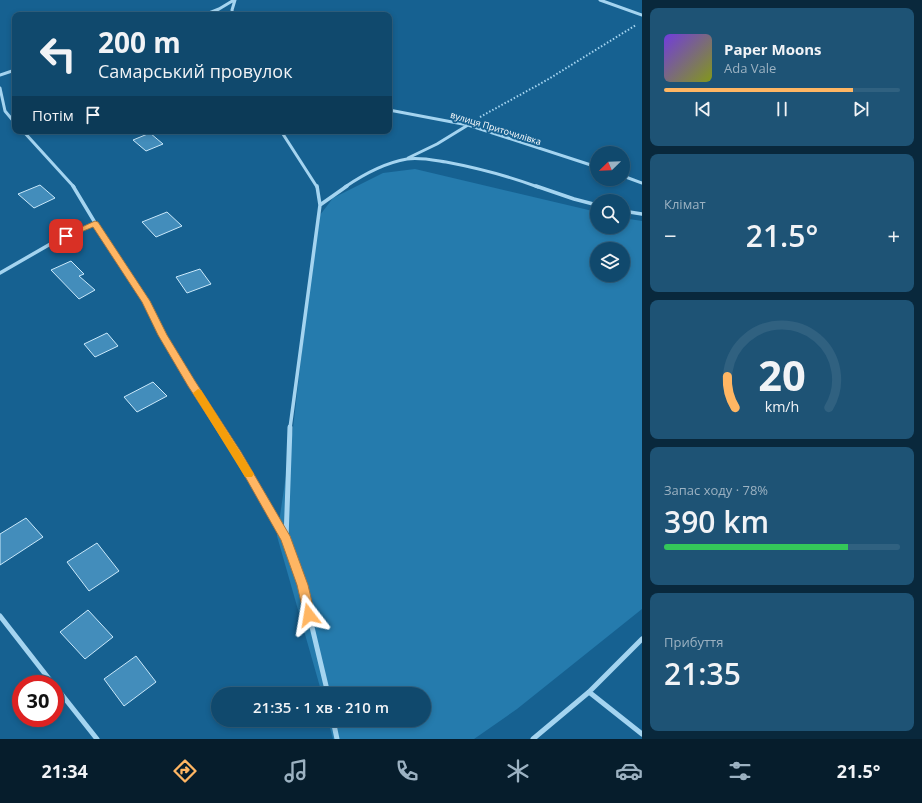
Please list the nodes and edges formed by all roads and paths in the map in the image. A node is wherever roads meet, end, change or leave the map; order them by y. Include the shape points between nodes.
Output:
1 (235, 0) edge
2 (600, 0) edge
3 (212, 12) edge
4 (232, 12) edge
5 (642, 15) edge
6 (637, 24) dead end
7 (12, 71) edge
8 (0, 75) edge
9 (0, 88) edge
10 (392, 111) edge
11 (12, 119) edge
12 (468, 125) junction
13 (26, 134) edge
14 (283, 134) edge
15 (406, 159) junction
16 (590, 165) edge
17 (630, 179) edge
18 (642, 183) edge
19 (590, 204) edge
20 (320, 205) junction
21 (630, 211) edge
22 (642, 214) edge
23 (95, 224) junction
24 (0, 273) edge
25 (286, 539) junction
26 (0, 616) edge
27 (642, 639) edge
28 (46, 675) edge
29 (326, 687) edge
30 (589, 692) junction
31 (64, 698) edge
32 (334, 727) edge
33 (642, 734) edge
34 (96, 739) edge
35 (337, 739) edge
36 (533, 739) edge

1 - 3 street
1 - 4 street
2 - 5 street
6 - 12 path
7 - 8 street
9 - 11 street via 5,111
10 - 12 street, вулиця Приточилівка
12 - 15 street
12 - 16 street, вулиця Приточилівка
13 - 23 street via 74,188
14 - 20 street via 317,184
15 - 19 street via 436,160 471,167
15 - 20 street via 360,177
17 - 18 street
20 - 25 street via 290,427
21 - 22 street
23 - 24 street via 66,236
23 - 25 street via 146,301 162,335 238,455
25 - 29 street via 302,585
26 - 28 street
27 - 30 street
30 - 33 street
30 - 36 street
31 - 34 street
32 - 35 street

